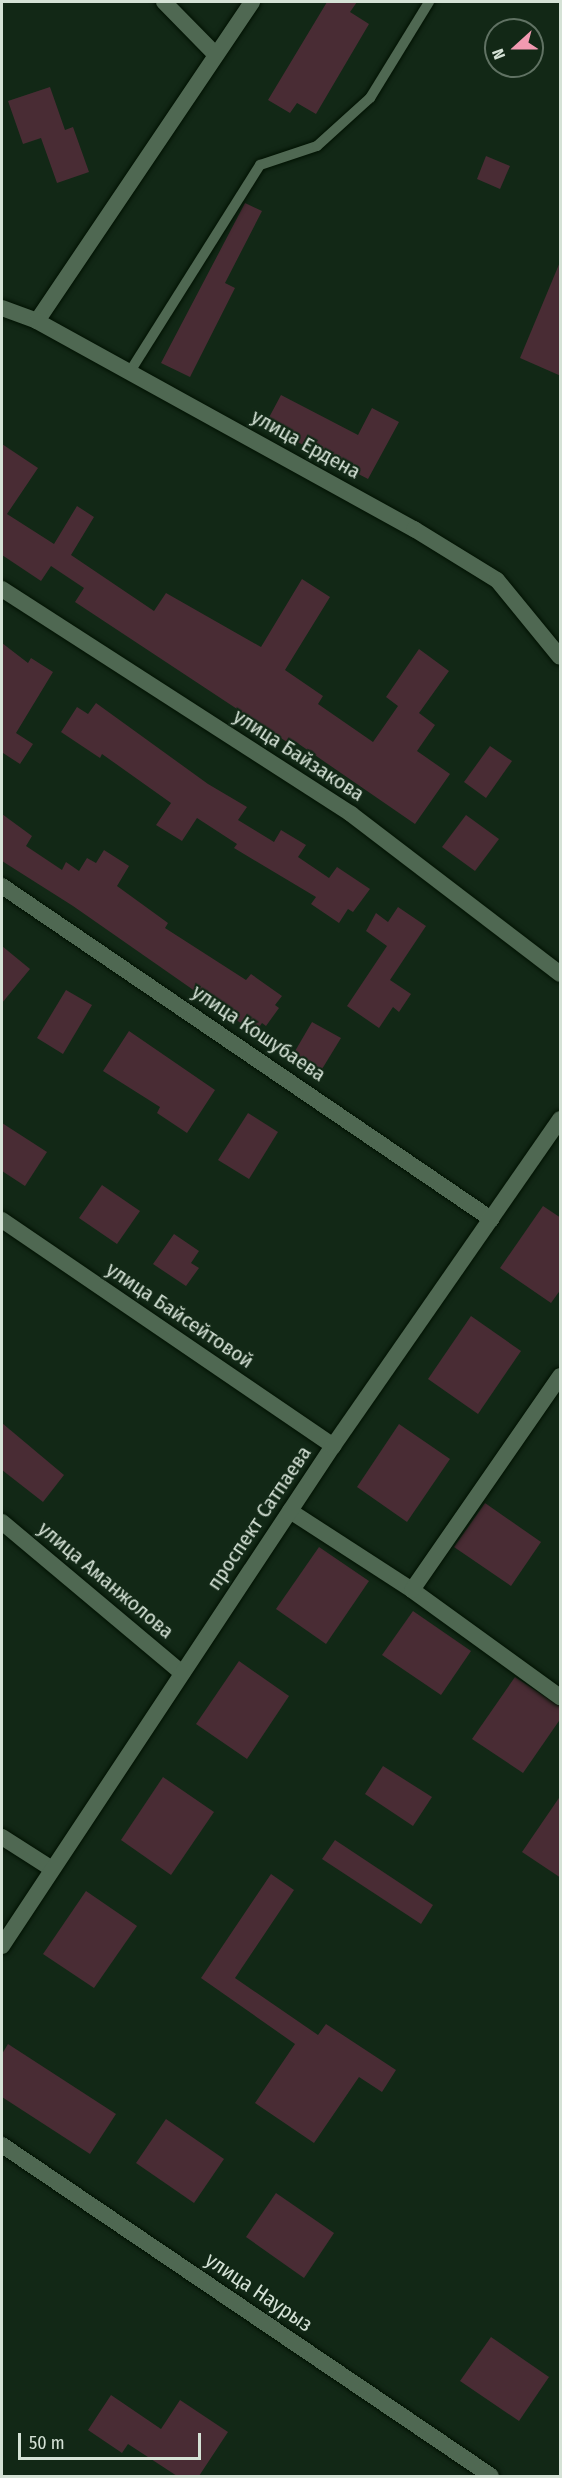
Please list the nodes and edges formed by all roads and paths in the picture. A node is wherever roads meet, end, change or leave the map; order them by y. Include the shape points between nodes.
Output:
1 (164, 2) edge
2 (252, 2) edge
3 (429, 2) edge
4 (216, 55) junction
5 (2, 308) edge
6 (37, 321) junction
7 (129, 373) junction
8 (2, 589) edge
9 (561, 657) edge
10 (2, 885) edge
11 (561, 974) edge
12 (561, 1119) edge
13 (491, 1219) junction
14 (2, 1221) edge
15 (561, 1376) edge
16 (333, 1446) junction
17 (290, 1511) junction
18 (2, 1522) edge
19 (412, 1590) junction
20 (182, 1673) junction
21 (561, 1697) edge
22 (2, 1837) edge
23 (52, 1869) junction
24 (2, 1946) edge
25 (2, 2145) edge
26 (491, 2476) edge

1 - 4 street
2 - 4 street
3 - 7 lane via 370,98 317,146 260,165
4 - 6 street
5 - 6 street, улица Ердена
6 - 7 street, улица Ердена
7 - 9 street, улица Ердена via 414,529 497,580
8 - 11 street, улица Байзакова via 351,814
10 - 13 street, улица Кошубаева
12 - 13 street, проспект Сатпаева
13 - 16 street, проспект Сатпаева
14 - 16 street, улица Байсейтовой
15 - 19 street
16 - 17 street, проспект Сатпаева
17 - 19 street
17 - 20 street, проспект Сатпаева
18 - 20 street, улица Аманжолова
19 - 21 street
20 - 23 street, проспект Сатпаева
22 - 23 street
23 - 24 street, проспект Сатпаева
25 - 26 street, улица Наурыз

